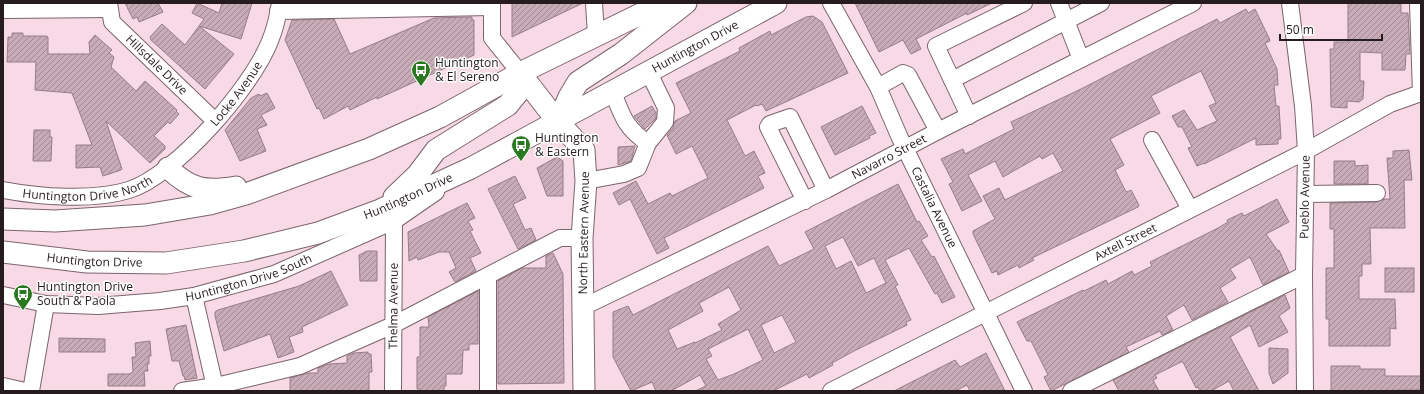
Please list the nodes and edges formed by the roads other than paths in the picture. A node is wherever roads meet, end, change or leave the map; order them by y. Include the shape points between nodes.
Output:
1 (594, 3) edge
2 (663, 3) edge
3 (686, 3) edge
4 (776, 3) edge
5 (831, 3) edge
6 (1024, 3) edge
7 (1058, 3) edge
8 (1101, 3) edge
9 (1193, 3) edge
10 (1290, 3) edge
11 (1418, 3) edge
12 (491, 5) edge
13 (109, 6) edge
14 (279, 7) edge
15 (1165, 9) edge
16 (3, 10) edge
17 (1067, 21) junction
18 (596, 36) junction
19 (1081, 59) junction
20 (648, 73) junction
21 (520, 74) junction
22 (952, 80) junction
23 (878, 87) junction
24 (613, 92) junction
25 (1421, 94) edge
26 (969, 116) junction
27 (215, 121) junction
28 (558, 122) junction
29 (938, 132) junction
30 (1152, 140) dead end
31 (648, 143) junction
32 (906, 148) junction
33 (1306, 151) junction
34 (168, 168) junction
35 (290, 178) junction
36 (586, 181) junction
37 (3, 190) edge
38 (826, 190) junction
39 (1377, 193) dead end
40 (1306, 194) junction
41 (805, 201) junction
42 (1190, 209) junction
43 (387, 215) junction
44 (3, 219) edge
45 (582, 238) junction
46 (3, 252) edge
47 (1304, 275) junction
48 (488, 276) junction
49 (3, 295) edge
50 (194, 296) junction
51 (46, 304) junction
52 (583, 307) junction
53 (986, 313) junction
54 (392, 325) junction
55 (3, 386) edge
56 (216, 389) edge
57 (25, 391) edge
58 (31, 391) edge
59 (182, 391) edge
60 (393, 391) edge
61 (488, 391) edge
62 (584, 391) edge
63 (830, 391) edge
64 (1024, 391) edge
65 (1071, 391) edge
66 (1305, 391) edge

1 - 18 street
2 - 18 main road
3 - 28 main road via 621,54 578,82 568,97
4 - 20 main road, Huntington Drive
5 - 23 street, Castalia Avenue
6 - 22 street via 936,46
7 - 17 street
8 - 17 street
9 - 15 street, Navarro Street
10 - 33 street, Pueblo Avenue
11 - 25 street
12 - 14 street
12 - 21 street via 492,38
13 - 16 street
13 - 27 street, Hillsdale Drive via 112,22
14 - 27 street, Locke Avenue via 270,41 259,62 237,97
15 - 19 street, Navarro Street
17 - 19 street
17 - 22 street
18 - 21 main road
19 - 26 street, Navarro Street
20 - 24 main road, Huntington Drive
20 - 31 street via 666,108 665,122
21 - 28 main road, North Eastern Avenue
21 - 35 main road via 412,130
21 - 43 main road via 520,90 508,105 436,150
22 - 26 street
23 - 29 street via 903,74 908,75
23 - 32 street, Castalia Avenue
24 - 28 main road, Huntington Drive
24 - 31 street via 626,124 635,135
25 - 33 street, Axtell Street via 1390,104
26 - 29 street, Navarro Street
27 - 34 street, Locke Avenue
28 - 36 main road, North Eastern Avenue via 584,150
28 - 43 main road, Huntington Drive
29 - 32 street, Navarro Street
30 - 42 street
31 - 36 street via 638,168 624,174
32 - 38 street, Navarro Street
32 - 53 street, Castalia Avenue
33 - 40 street, Pueblo Avenue
33 - 42 street, Axtell Street
34 - 35 main road via 183,182 195,188 220,190
34 - 37 street, Huntington Drive North via 156,178 129,190 110,194 32,195
35 - 44 main road via 210,204 145,215 55,221
36 - 45 main road, North Eastern Avenue
38 - 41 street, Navarro Street
38 - 41 street via 790,117 770,124 768,127
39 - 40 street
40 - 47 street, Pueblo Avenue
41 - 52 street, Navarro Street
42 - 53 street, Axtell Street
43 - 46 main road, Huntington Drive via 251,249 166,263 87,262
43 - 50 street, Huntington Drive South via 274,274
43 - 54 street, Thelma Avenue
45 - 48 street via 560,238
45 - 52 main road, North Eastern Avenue
47 - 65 street
47 - 66 street, Pueblo Avenue
48 - 54 street
48 - 61 street
49 - 51 street, Huntington Drive South
50 - 51 street, Huntington Drive South via 98,306
50 - 56 street
51 - 58 street
52 - 62 main road, North Eastern Avenue
53 - 63 street, Axtell Street
53 - 64 street, Castalia Avenue
54 - 56 street via 300,366
54 - 60 street, Thelma Avenue
55 - 57 street
56 - 59 street

